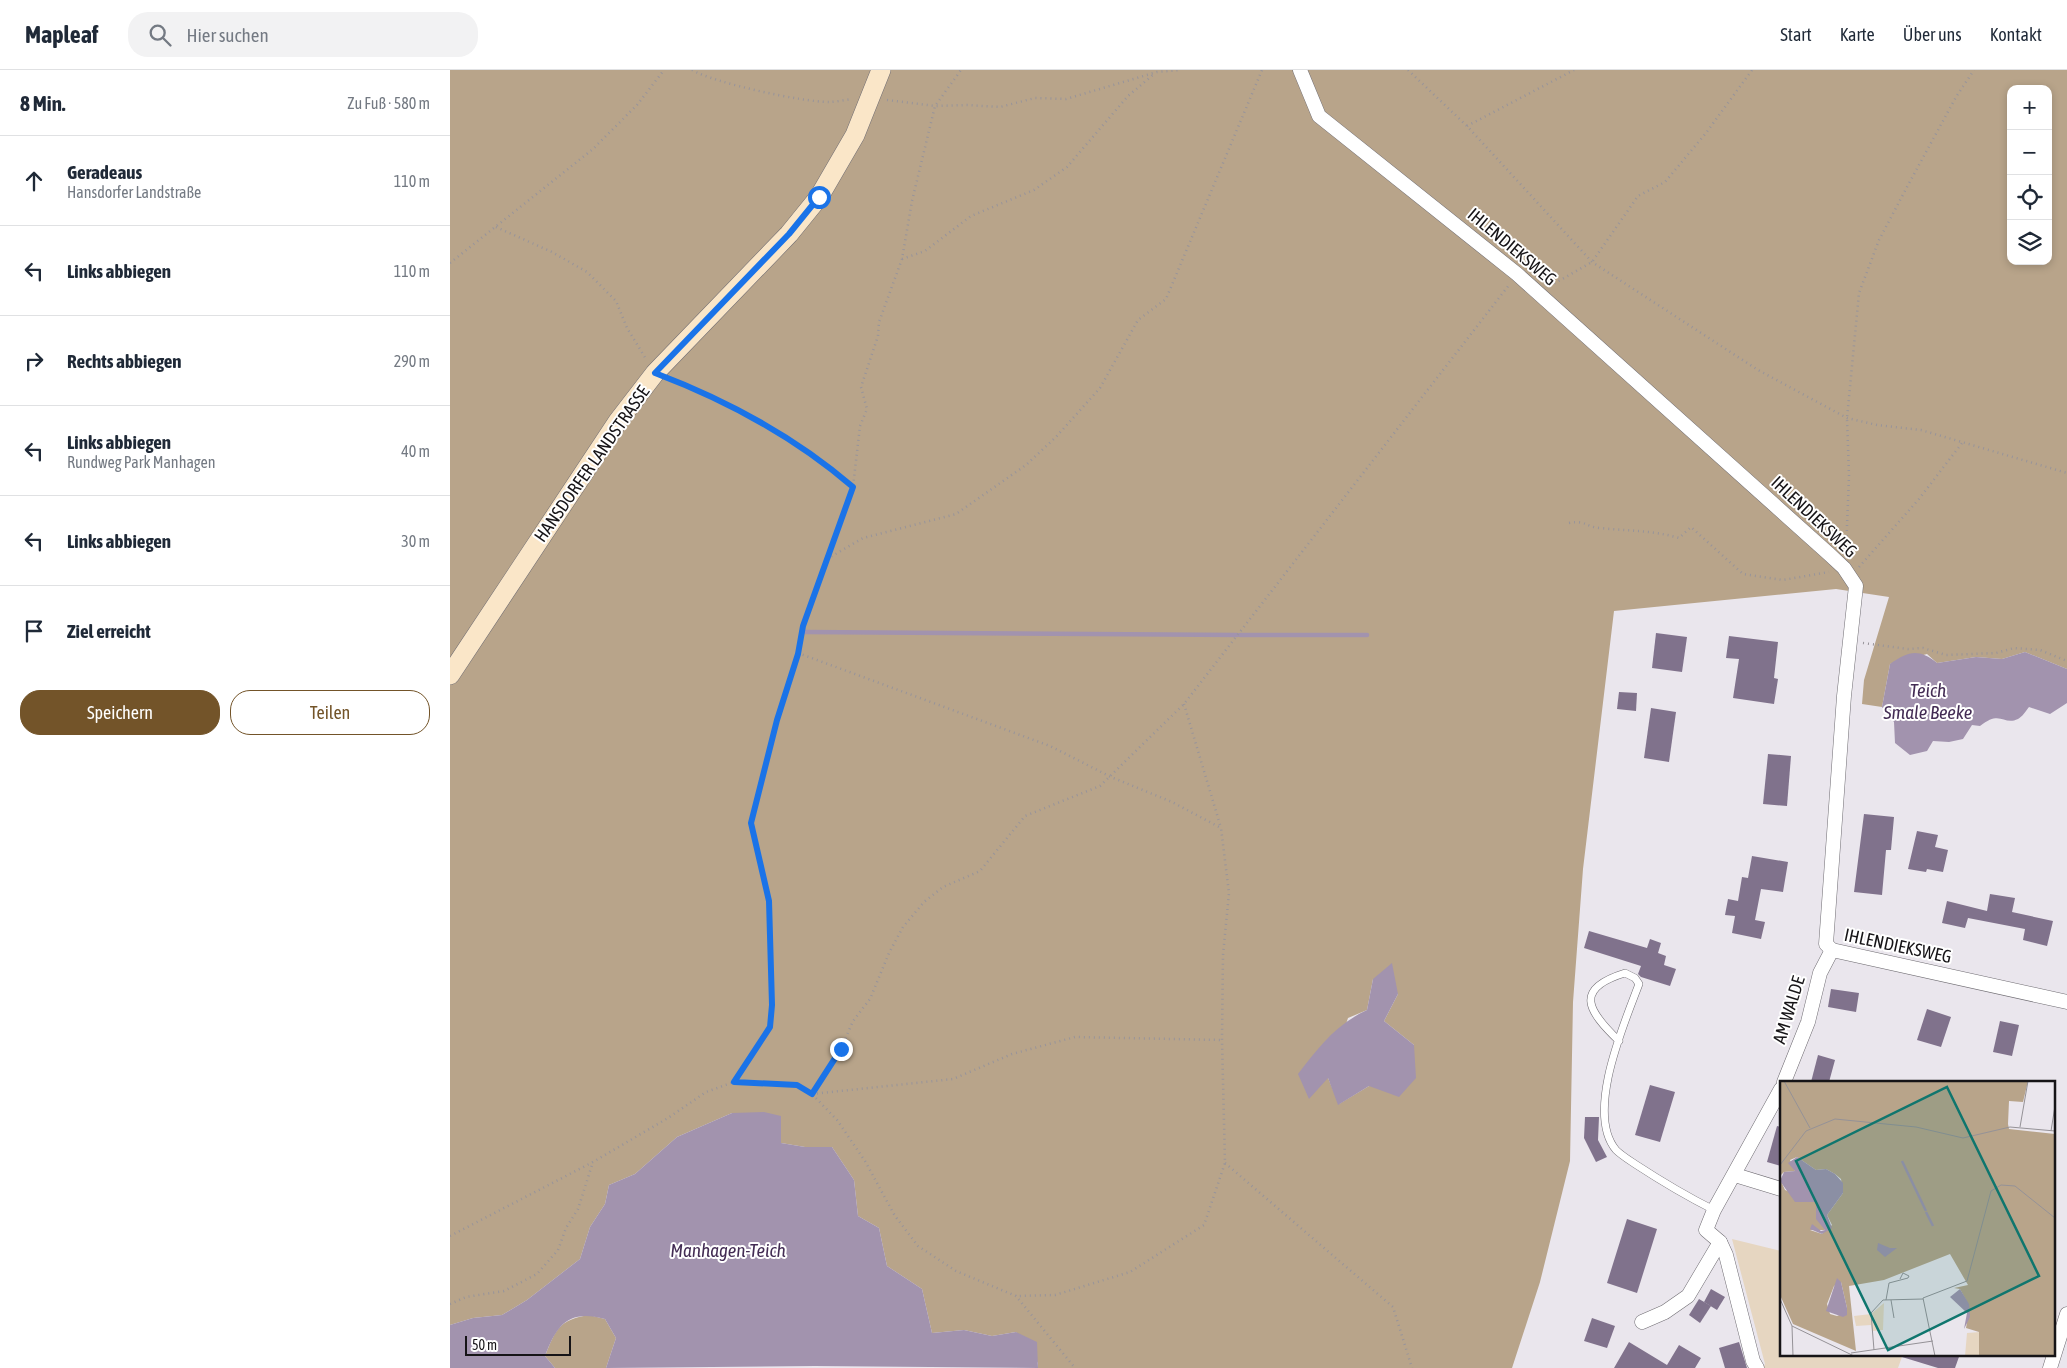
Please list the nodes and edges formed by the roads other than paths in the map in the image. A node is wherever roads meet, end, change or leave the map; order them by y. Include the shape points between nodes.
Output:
1 (881, 70) edge
2 (1300, 70) edge
3 (450, 675) edge
4 (1832, 950) junction
5 (2067, 1002) edge
6 (1619, 1041) junction
7 (1784, 1081) edge
8 (1779, 1097) edge
9 (1735, 1175) junction
10 (1780, 1189) edge
11 (1714, 1210) junction
12 (1720, 1242) junction
13 (2067, 1314) edge
14 (1642, 1322) dead end
15 (2054, 1355) edge
16 (2054, 1356) edge
17 (1757, 1368) edge
18 (2050, 1368) edge

1 - 3 main road, HANSDORFER LANDSTRASSE via 855,135 819,197 789,234 655,373 618,421
2 - 4 street, IHLENDIEKSWEG via 1319,116 1518,274 1829,554 1856,586 1844,696 1826,944
4 - 5 street, IHLENDIEKSWEG
4 - 7 street, AM WALDE via 1820,973 1808,1022
6 - 6 lane via 1639,984 1625,973 1606,979 1594,989 1590,1001 1595,1015
6 - 11 lane via 1605,1108 1607,1132 1617,1150 1670,1188
8 - 9 street
9 - 10 street
9 - 11 street
11 - 12 street via 1706,1230
12 - 14 street via 1688,1296 1665,1312
12 - 17 street
13 - 15 street
16 - 18 street

